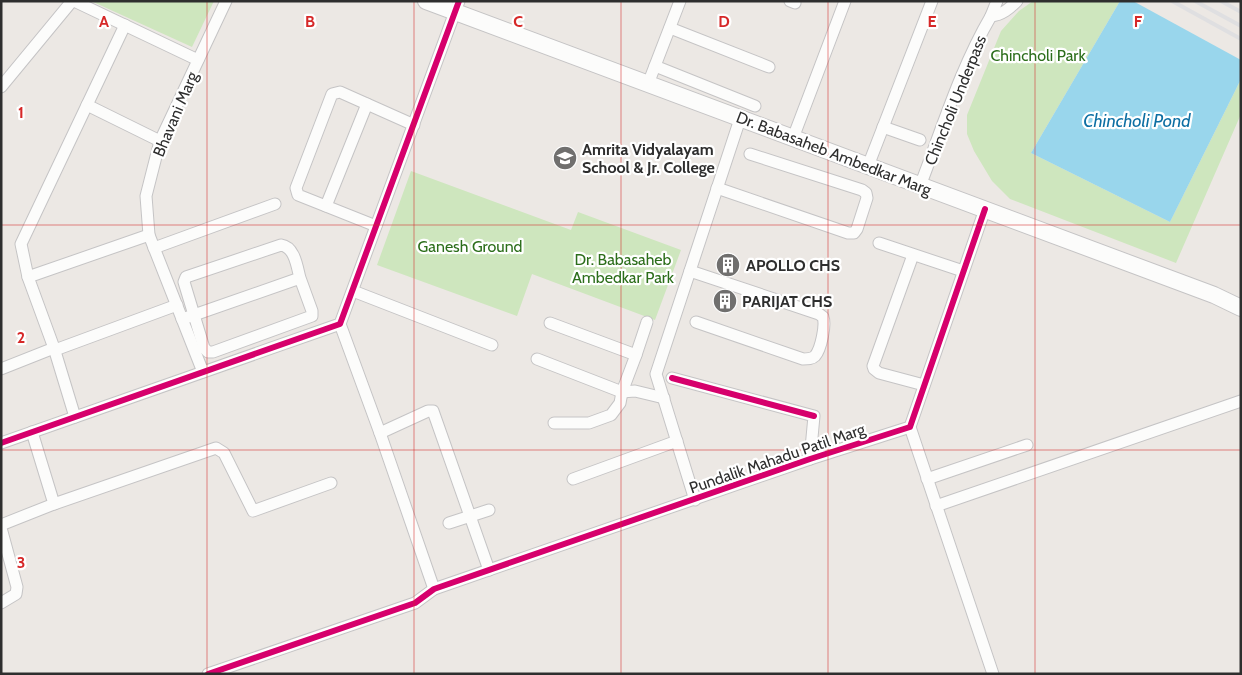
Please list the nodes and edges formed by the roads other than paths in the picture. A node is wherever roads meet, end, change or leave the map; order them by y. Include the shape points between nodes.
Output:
1 (73, 1) edge
2 (226, 1) edge
3 (426, 1) edge
4 (680, 1) edge
5 (845, 1) edge
6 (932, 1) edge
7 (997, 1) edge
8 (1017, 1) edge
9 (457, 7) edge
10 (991, 16) junction
11 (125, 25) junction
12 (670, 28) junction
13 (198, 60) junction
14 (655, 66) junction
15 (769, 67) dead end
16 (648, 84) junction
17 (1, 87) edge
18 (367, 104) junction
19 (87, 105) junction
20 (755, 106) dead end
21 (740, 118) junction
22 (414, 125) junction
23 (884, 127) junction
24 (793, 138) junction
25 (920, 140) dead end
26 (160, 141) junction
27 (750, 154) dead end
28 (868, 166) junction
29 (920, 186) junction
30 (717, 188) junction
31 (275, 204) dead end
32 (326, 206) junction
33 (984, 209) junction
34 (376, 226) junction
35 (149, 235) junction
36 (878, 243) dead end
37 (154, 248) junction
38 (913, 255) junction
39 (690, 271) junction
40 (963, 271) junction
41 (28, 277) junction
42 (300, 278) junction
43 (352, 291) junction
44 (177, 305) junction
45 (1241, 308) edge
46 (194, 315) junction
47 (182, 319) junction
48 (647, 322) dead end
49 (696, 322) dead end
50 (550, 323) dead end
51 (340, 324) junction
52 (492, 345) dead end
53 (55, 349) junction
54 (636, 355) junction
55 (537, 359) dead end
56 (1, 369) edge
57 (203, 372) junction
58 (672, 378) dead end
59 (924, 386) junction
60 (622, 392) junction
61 (664, 398) junction
62 (1241, 401) edge
63 (75, 417) junction
64 (554, 423) dead end
65 (910, 427) junction
66 (32, 432) junction
67 (380, 433) junction
68 (677, 441) junction
69 (1, 443) edge
70 (1027, 445) dead end
71 (810, 459) junction
72 (573, 479) dead end
73 (927, 479) junction
74 (331, 483) dead end
75 (695, 500) junction
76 (54, 504) junction
77 (936, 506) junction
78 (489, 510) dead end
79 (470, 516) junction
80 (449, 523) dead end
81 (1, 527) edge
82 (489, 570) junction
83 (434, 589) junction
84 (1, 603) edge
85 (208, 674) edge
86 (993, 674) edge

1 - 11 street
1 - 17 street
2 - 13 street, Bhavani Marg
3 - 9 main road, Dr. Babasaheb Ambedkar Marg
4 - 12 street
5 - 24 street
6 - 23 street
7 - 10 street
8 - 10 street, Chincholi Underpass via 998,15
9 - 16 main road, Dr. Babasaheb Ambedkar Marg
9 - 22 street
10 - 29 street, Chincholi Underpass via 969,59
11 - 13 street
11 - 19 street
12 - 14 street
12 - 15 street
13 - 26 street, Bhavani Marg
14 - 16 street
14 - 20 street
16 - 21 main road, Dr. Babasaheb Ambedkar Marg
18 - 22 street
18 - 32 street
18 - 32 street via 340,92 332,94 296,188 298,195
19 - 26 street
19 - 41 street via 21,244
21 - 24 main road, Dr. Babasaheb Ambedkar Marg
21 - 30 street
22 - 34 street
23 - 25 street
23 - 28 street
24 - 28 main road, Dr. Babasaheb Ambedkar Marg
26 - 35 street, Bhavani Marg via 146,196
27 - 30 street via 866,193 854,233
28 - 29 main road, Dr. Babasaheb Ambedkar Marg
29 - 33 main road, Dr. Babasaheb Ambedkar Marg
30 - 39 street
31 - 37 street
32 - 34 street
33 - 40 street
33 - 45 main road, Dr. Babasaheb Ambedkar Marg via 1214,294
34 - 43 street
35 - 37 street, Bhavani Marg
35 - 41 street
36 - 38 street
37 - 44 street, Bhavani Marg
38 - 40 street
38 - 59 street via 873,366 879,373
39 - 49 street via 819,314 825,326 816,354 810,359 803,359
39 - 61 street via 656,374
40 - 59 street
41 - 53 street
42 - 46 street
42 - 46 street via 292,252 281,245 186,277 184,282
42 - 46 street via 312,316 213,352 204,348
43 - 51 street
43 - 52 street
44 - 47 street, Bhavani Marg
44 - 53 street
46 - 47 street
47 - 57 street, Bhavani Marg
48 - 54 street
50 - 54 street
51 - 57 street
51 - 67 street
53 - 56 street
53 - 63 street
54 - 60 street
55 - 60 street
57 - 63 street
58 - 71 street via 814,416
59 - 65 street
60 - 61 street via 635,391
60 - 64 street via 620,403 611,415 589,423
61 - 68 street
62 - 77 street
63 - 66 street
65 - 71 street, Pundalik Mahadu Patil Marg
65 - 73 street
66 - 69 street
66 - 76 street
67 - 79 street via 433,411
67 - 83 street
68 - 72 street
68 - 75 street
70 - 73 street
71 - 75 street, Pundalik Mahadu Patil Marg
73 - 77 street
74 - 76 street via 252,511 224,453 216,448
75 - 82 street, Pundalik Mahadu Patil Marg
76 - 81 street
77 - 86 street
78 - 79 street
79 - 80 street
79 - 82 street
81 - 84 street via 18,587 16,594
82 - 83 street, Pundalik Mahadu Patil Marg
83 - 85 street, Pundalik Mahadu Patil Marg via 415,603

